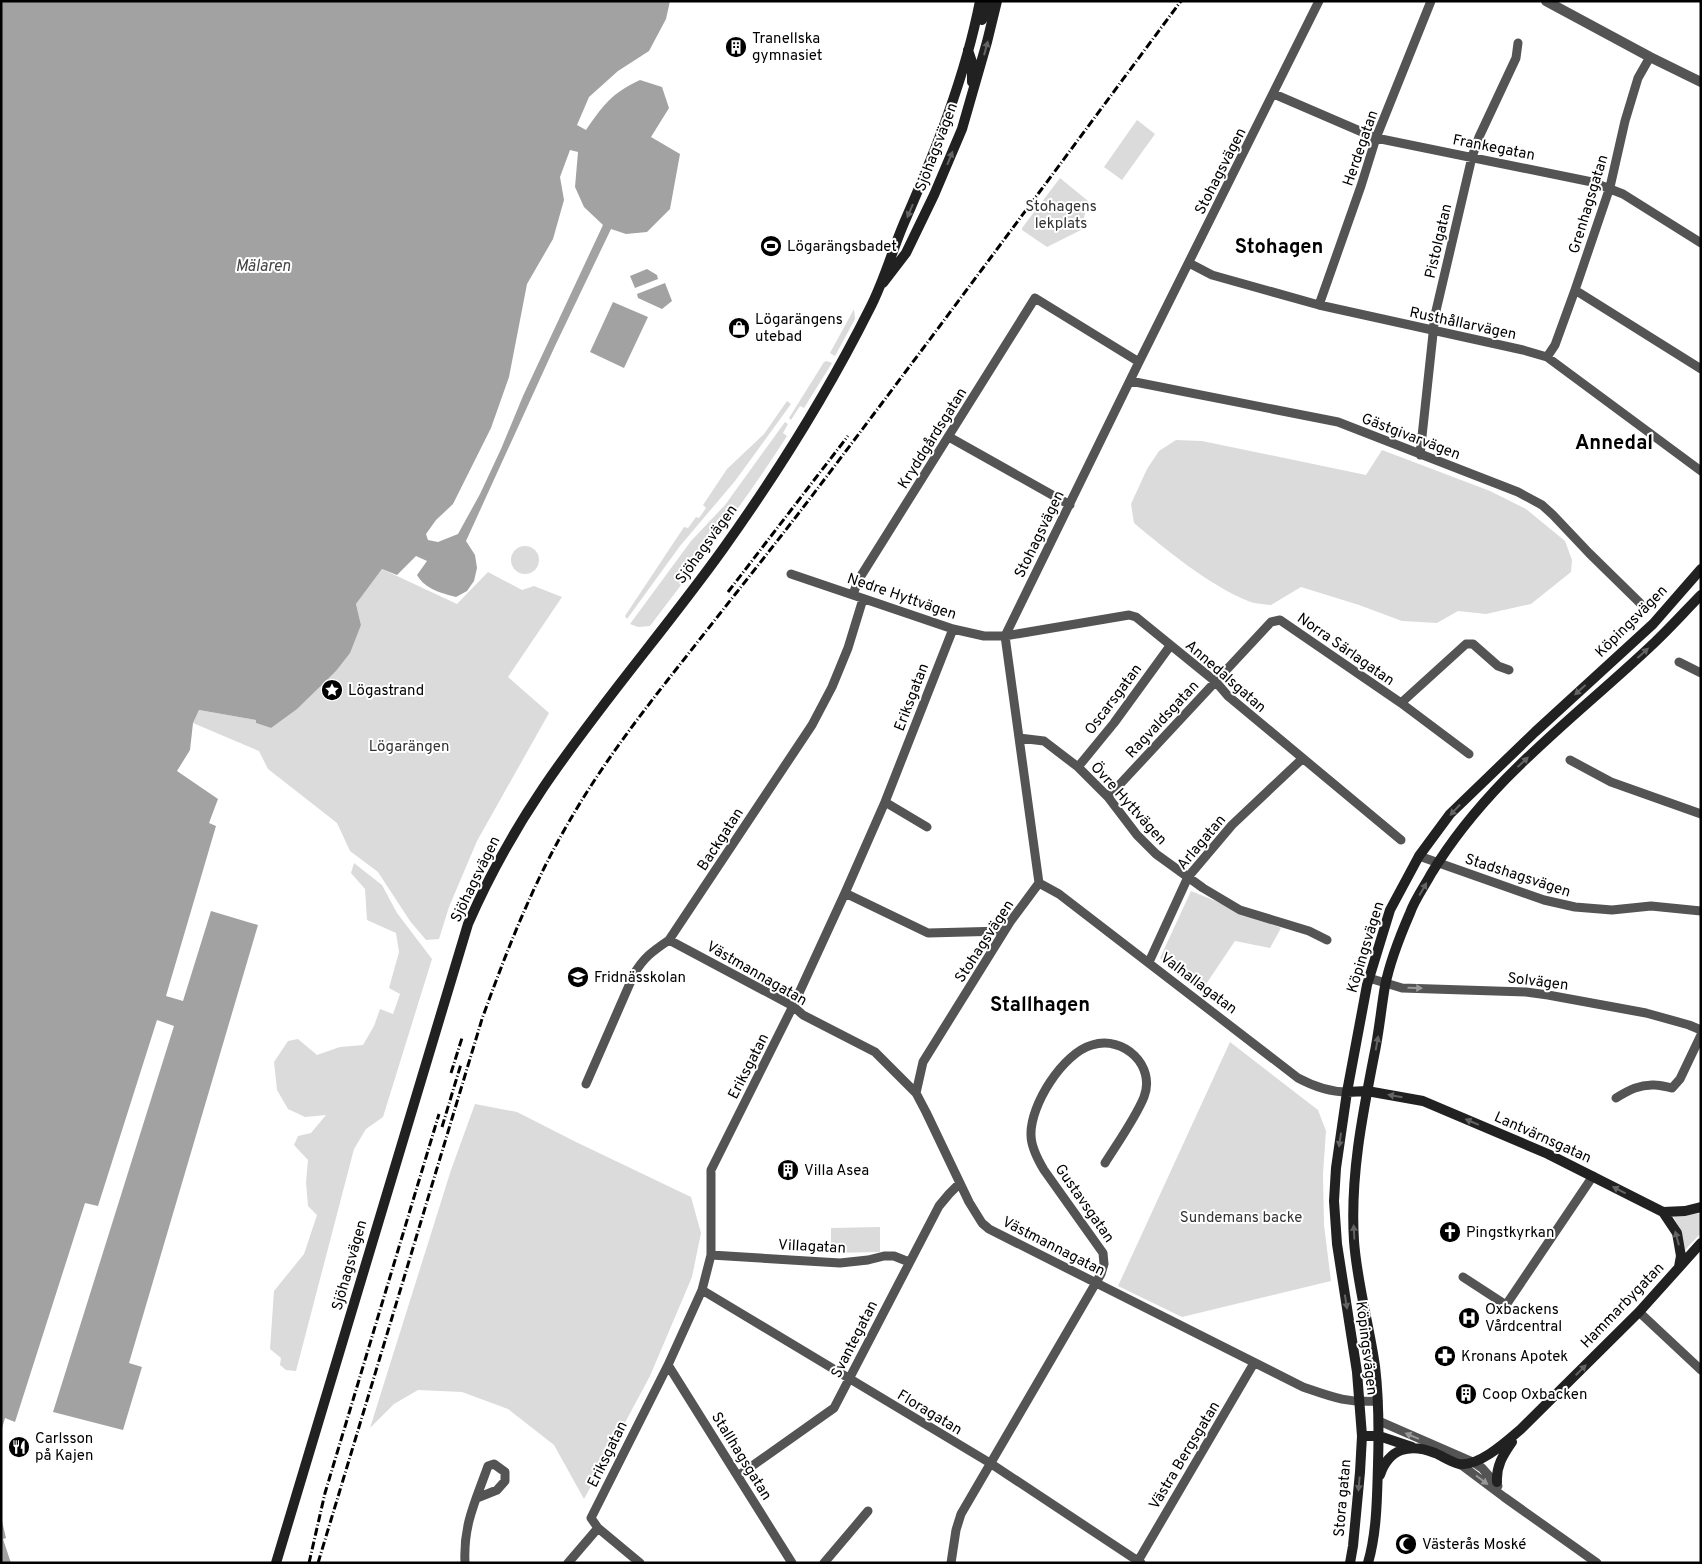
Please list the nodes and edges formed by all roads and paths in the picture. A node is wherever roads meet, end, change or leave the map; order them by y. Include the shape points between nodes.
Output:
1 (980, 1) edge
2 (987, 1) edge
3 (997, 1) edge
4 (1319, 1) edge
5 (1431, 1) edge
6 (1546, 1) edge
7 (1518, 43) dead end
8 (968, 50) junction
9 (1650, 57) junction
10 (1701, 82) edge
11 (972, 93) junction
12 (1274, 94) junction
13 (1376, 138) junction
14 (1472, 157) junction
15 (1610, 188) junction
16 (1701, 243) edge
17 (1189, 263) junction
18 (1575, 290) junction
19 (877, 292) junction
20 (1319, 305) junction
21 (1433, 330) junction
22 (1548, 357) junction
23 (1139, 362) junction
24 (1701, 369) edge
25 (1130, 380) junction
26 (949, 437) junction
27 (1420, 455) junction
28 (1701, 471) edge
29 (1070, 505) junction
30 (1701, 569) edge
31 (791, 574) dead end
32 (853, 594) junction
33 (1701, 594) edge
34 (863, 598) junction
35 (1640, 603) dead end
36 (953, 629) junction
37 (1005, 636) junction
38 (1170, 646) junction
39 (1679, 662) dead end
40 (1508, 670) dead end
41 (1701, 673) edge
42 (1216, 682) junction
43 (1401, 703) junction
44 (1019, 738) junction
45 (1469, 754) dead end
46 (1302, 759) junction
47 (1570, 760) dead end
48 (1078, 767) junction
49 (1108, 797) junction
50 (885, 802) junction
51 (1701, 814) edge
52 (927, 827) dead end
53 (1401, 840) dead end
54 (1419, 856) junction
55 (1438, 863) junction
56 (1188, 877) junction
57 (1040, 883) junction
58 (845, 893) junction
59 (1701, 911) edge
60 (1004, 932) junction
61 (669, 940) junction
62 (1327, 940) dead end
63 (1149, 962) junction
64 (1369, 978) junction
65 (1386, 983) junction
66 (794, 1006) junction
67 (1701, 1030) edge
68 (1701, 1035) edge
69 (586, 1084) dead end
70 (1367, 1091) junction
71 (1346, 1092) junction
72 (916, 1093) junction
73 (1616, 1098) dead end
74 (1105, 1163) dead end
75 (1593, 1176) junction
76 (960, 1183) junction
77 (1701, 1207) edge
78 (1663, 1212) junction
79 (1701, 1242) edge
80 (711, 1255) junction
81 (909, 1262) junction
82 (1678, 1268) junction
83 (1463, 1277) dead end
84 (1096, 1284) junction
85 (702, 1290) junction
86 (1640, 1312) junction
87 (1254, 1363) junction
88 (668, 1365) junction
89 (1701, 1370) edge
90 (849, 1378) junction
91 (1378, 1401) junction
92 (1359, 1402) junction
93 (1361, 1421) junction
94 (1378, 1421) junction
95 (1521, 1429) junction
96 (1362, 1436) junction
97 (1379, 1436) junction
98 (1412, 1447) junction
99 (1473, 1462) junction
100 (990, 1464) junction
101 (1460, 1464) junction
102 (738, 1476) junction
103 (1378, 1481) junction
104 (1497, 1482) junction
105 (1504, 1497) junction
106 (477, 1498) dead end
107 (868, 1510) dead end
108 (598, 1528) junction
109 (1139, 1562) edge
110 (276, 1563) edge
111 (465, 1563) edge
112 (568, 1563) edge
113 (640, 1563) edge
114 (792, 1563) edge
115 (824, 1563) edge
116 (951, 1563) edge
117 (1350, 1563) edge
118 (1368, 1563) edge
119 (1597, 1563) edge

1 - 8 main road, Sjöhagsvägen
2 - 8 main road via 977,38
11 -> 3 main road, Sjöhagsvägen
4 - 12 street, Stohagsvägen
5 - 13 street, Herdegatan
6 - 9 street
7 - 14 street, Pistolgatan via 1516,58
8 - 11 main road via 972,62
8 -> 19 main road, Sjöhagsvägen via 938,143
9 - 10 street
9 - 15 street, Grenhagsgatan via 1638,78
19 -> 11 main road, Sjöhagsvägen via 906,253 934,195 962,129
12 - 13 street, Frankegatan
12 - 17 street, Stohagsvägen
13 - 14 street, Frankegatan
13 - 20 street, Herdegatan
14 - 15 street, Frankegatan
14 - 21 street, Pistolgatan
15 - 16 street, Frankegatan
15 - 18 street, Grenhagsgatan
17 - 20 street, Rusthållarvägen via 1212,275
17 - 23 street, Stohagsvägen
18 - 22 street, Grenhagsgatan
18 - 24 street
19 - 110 main road, Sjöhagsvägen via 791,450 722,550 543,788 486,883 465,933
20 - 21 street, Rusthållarvägen
21 - 22 street, Rusthållarvägen
21 - 27 street, Pistolgatan
22 - 28 street, Rusthållarvägen
23 - 25 street, Stohagsvägen
23 - 26 street, Kryddgårdsgatan via 1035,298
25 - 27 street, Gästgivarvägen via 1338,422
25 - 29 street, Stohagsvägen
26 - 29 street
26 - 32 street, Kryddgårdsgatan
27 - 35 street, Gästgivarvägen via 1518,492 1542,505
29 - 37 street, Stohagsvägen
30 -> 54 main road, Köpingsvägen via 1653,624 1450,814
31 - 32 street, Nedre Hyttvägen
32 - 34 street, Nedre Hyttvägen
55 -> 33 main road, Köpingsvägen via 1483,801 1506,777 1656,641
34 - 36 street, Nedre Hyttvägen
34 - 61 street, Backgatan via 845,655 812,725
36 - 37 street, Nedre Hyttvägen via 984,636
36 - 50 street, Eriksgatan
37 - 38 street, Annedalsgatan via 1129,615 1143,621
37 - 44 street
38 - 42 street, Annedalsgatan
38 - 48 street, Oscarsgatan
39 - 41 street
40 - 43 street via 1498,666 1473,644 1466,644
42 - 43 street, Norra Särlagatan via 1271,622 1280,620
42 - 46 street, Annedalsgatan
42 - 49 street, Ragvaldsgatan
43 - 45 street, Norra Särlagatan
44 - 48 street, Övre Hyttvägen via 1044,741
44 - 57 street
46 - 53 street, Annedalsgatan
46 - 56 street, Arlagatan via 1232,825
47 - 51 street via 1611,782
48 - 49 street, Övre Hyttvägen
49 - 56 street, Övre Hyttvägen via 1149,848
50 - 52 street
50 - 58 street, Eriksgatan
54 - 55 street, Stadshagsvägen
54 - 64 main road, Köpingsvägen via 1390,910
55 - 59 street, Stadshagsvägen via 1544,900 1575,907 1612,910 1651,906
65 -> 55 main road, Köpingsvägen via 1411,910
56 - 62 street, Övre Hyttvägen via 1240,910 1308,930
56 - 63 street, Arlagatan
57 - 60 street, Stohagsvägen
57 - 63 street, Valhallagatan
58 - 60 street via 928,933
58 - 66 street, Eriksgatan
60 - 72 street, Stohagsvägen via 924,1062
61 - 66 street, Västmannagatan
61 - 69 street, Backgatan via 653,950 634,974
63 - 71 street, Valhallagatan via 1298,1078 1335,1092
64 - 65 street, Solvägen
64 - 71 main road, Köpingsvägen
65 -> 67 street, Solvägen via 1402,988 1548,995 1646,1013
70 -> 65 main road, Köpingsvägen
66 - 72 street, Västmannagatan via 803,1015 875,1052
66 - 80 street, Eriksgatan via 712,1170
68 - 73 street via 1680,1079 1672,1088 1658,1084 1642,1085
70 - 71 main road, Lantvärnsgatan
75 -> 70 main road, Lantvärnsgatan via 1423,1101
91 -> 70 main road, Köpingsvägen via 1359,1283 1353,1217 1356,1166
71 -> 92 main road, Köpingsvägen via 1334,1201
72 - 76 street, Västmannagatan
74 - 84 street, Gustavsgatan via 1144,1097 1146,1083 1142,1064 1132,1052 1115,1044 1103,1043 1079,1051 1058,1072 1032,1118 1031,1137 1044,1170 1103,1253 1104,1264
78 -> 75 main road, Lantvärnsgatan
75 - 83 street via 1506,1305
76 - 81 street, Svantegatan via 939,1206
76 - 84 street, Västmannagatan via 975,1214 989,1229
77 - 78 main road
82 -> 78 main road via 1681,1256 1677,1234
79 - 82 main road, Hammarbygatan
80 - 81 street, Villagatan via 840,1262 894,1256
80 - 85 street, Eriksgatan
81 - 90 street, Svantegatan
82 - 86 main road, Hammarbygatan
84 - 87 street, Västmannagatan
84 - 100 street, Gustavsgatan
85 - 88 street, Eriksgatan
85 - 90 street, Floragatan
86 - 89 street
95 -> 86 main road, Hammarbygatan
87 - 92 street, Västmannagatan via 1303,1387
87 - 109 street, Västra Bergsgatan
88 - 102 street, Stallhagsgatan
88 - 108 street, Eriksgatan via 591,1518
90 - 100 street, Floragatan
90 - 102 street, Svantegatan via 834,1408
91 - 92 street, Västmannagatan
91 - 94 main road, Köpingsvägen
92 - 93 main road, Köpingsvägen
93 - 94 main road
93 - 96 main road, Stora gatan
94 - 97 main road, Köpingsvägen
99 -> 94 street
95 - 99 main road, Hammarbygatan via 1503,1445
95 - 104 main road, Hammarbygatan via 1502,1456 1496,1472
96 - 97 main road
96 -> 117 main road, Stora gatan
97 - 98 main road
97 - 103 main road
98 - 101 main road
98 - 103 main road via 1392,1455 1382,1468
99 - 101 main road
99 - 104 street
100 - 109 street, Floragatan
100 - 116 street, Gustavsgatan via 961,1514
101 -> 105 street
102 - 114 street, Stallhagsgatan
103 - 118 main road via 1374,1537
104 - 105 street
105 - 119 street
106 - 111 street via 465,1537
107 - 115 street
108 - 112 street
108 - 113 street

